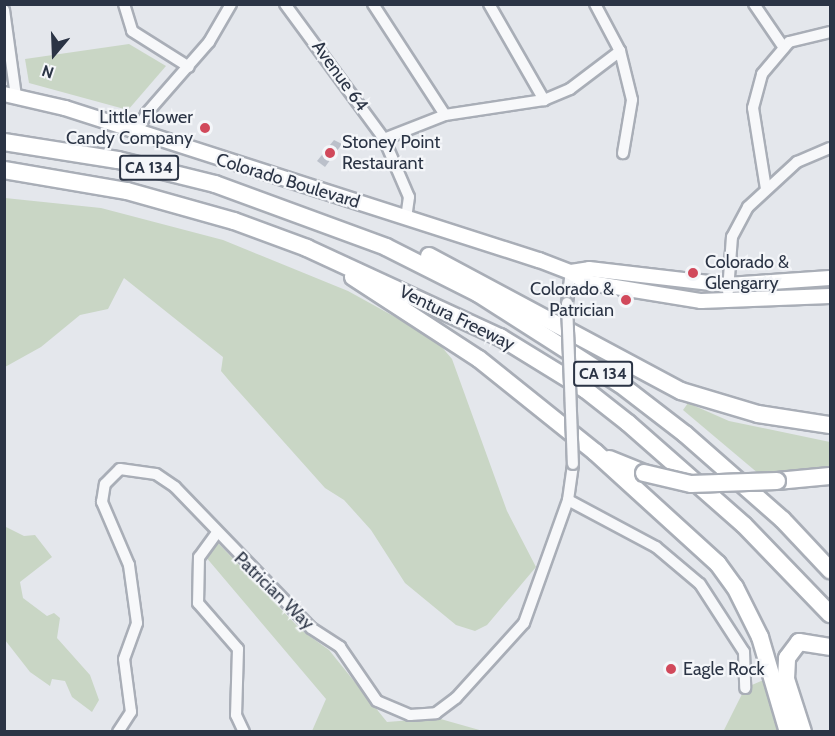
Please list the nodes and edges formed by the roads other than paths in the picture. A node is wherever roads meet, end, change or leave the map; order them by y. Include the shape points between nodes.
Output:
1 (124, 4) edge
2 (231, 4) edge
3 (285, 4) edge
4 (373, 4) edge
5 (489, 4) edge
6 (595, 4) edge
7 (754, 4) edge
8 (4, 10) edge
9 (831, 32) edge
10 (784, 48) junction
11 (620, 51) junction
12 (189, 67) junction
13 (10, 95) edge
14 (544, 100) junction
15 (445, 116) junction
16 (137, 132) junction
17 (384, 139) junction
18 (4, 142) edge
19 (831, 148) edge
20 (4, 151) edge
21 (623, 153) dead end
22 (4, 160) edge
23 (4, 170) edge
24 (766, 189) junction
25 (290, 209) junction
26 (406, 218) junction
27 (307, 248) junction
28 (404, 256) junction
29 (571, 272) junction
30 (831, 278) edge
31 (384, 282) junction
32 (728, 285) junction
33 (831, 296) edge
34 (728, 303) junction
35 (725, 406) junction
36 (831, 425) edge
37 (831, 433) edge
38 (595, 452) junction
39 (831, 476) edge
40 (568, 500) junction
41 (783, 520) junction
42 (744, 525) junction
43 (216, 534) junction
44 (831, 570) edge
45 (831, 583) edge
46 (831, 601) edge
47 (831, 614) edge
48 (831, 648) edge
49 (745, 688) dead end
50 (118, 732) edge
51 (244, 732) edge
52 (788, 732) edge
53 (803, 732) edge

1 - 12 street via 132,31
2 - 12 street via 220,27
3 - 17 street, Avenue 64
4 - 15 street
5 - 14 street
6 - 11 street
7 - 10 street
8 - 13 street
9 - 10 street via 789,42
10 - 24 street via 762,74 753,108
11 - 14 street via 570,89
11 - 21 street via 632,100
12 - 16 street via 146,114
13 - 16 main road, Colorado Boulevard
14 - 15 street
15 - 17 street
16 - 26 main road, Colorado Boulevard
17 - 26 street, Avenue 64 via 410,197
18 - 25 highway, Ventura Freeway / CA 134 via 118,160
19 - 24 street via 797,162
20 - 28 highway via 157,179 281,216 378,255
22 - 31 highway via 95,174 224,208 376,266
23 - 27 highway, Ventura Freeway / CA 134 via 127,191 234,221
24 - 32 street via 748,207 732,237
25 - 28 highway, Ventura Freeway / CA 134
25 - 35 highway via 328,216 406,246 476,278 681,391
26 - 29 main road, Colorado Boulevard
27 - 31 highway, Ventura Freeway / CA 134
27 - 38 highway via 430,324
28 - 41 highway, Ventura Freeway / CA 134 via 479,294 620,384 685,434
29 - 32 main road, Colorado Boulevard via 589,269
29 - 34 main road, Colorado Boulevard via 585,282 651,296
29 - 40 street, Patrician Way, bridge via 567,303 573,464
30 - 32 main road, Colorado Boulevard
31 - 42 highway, Ventura Freeway / CA 134 via 500,337 586,390
32 - 34 street
33 - 34 main road, Colorado Boulevard
35 - 36 highway
35 - 37 highway
38 - 39 highway, bridge via 644,473 691,484
38 - 52 highway via 698,544 735,587 760,637
40 - 43 street, Patrician Way via 524,623 473,684 436,713 410,715 377,701 340,647 311,628
40 - 49 street via 656,547 700,584 744,652
41 - 44 highway, Ventura Freeway / CA 134
41 - 45 highway via 788,538
42 - 46 highway via 776,543
42 - 47 highway, Ventura Freeway / CA 134
43 - 50 street, Patrician Way via 175,487 156,474 120,469 105,484 102,502 129,565 137,623 124,659 131,712
43 - 51 street via 199,557 198,603 238,649 236,715
48 - 53 highway via 799,642 787,658 786,679

